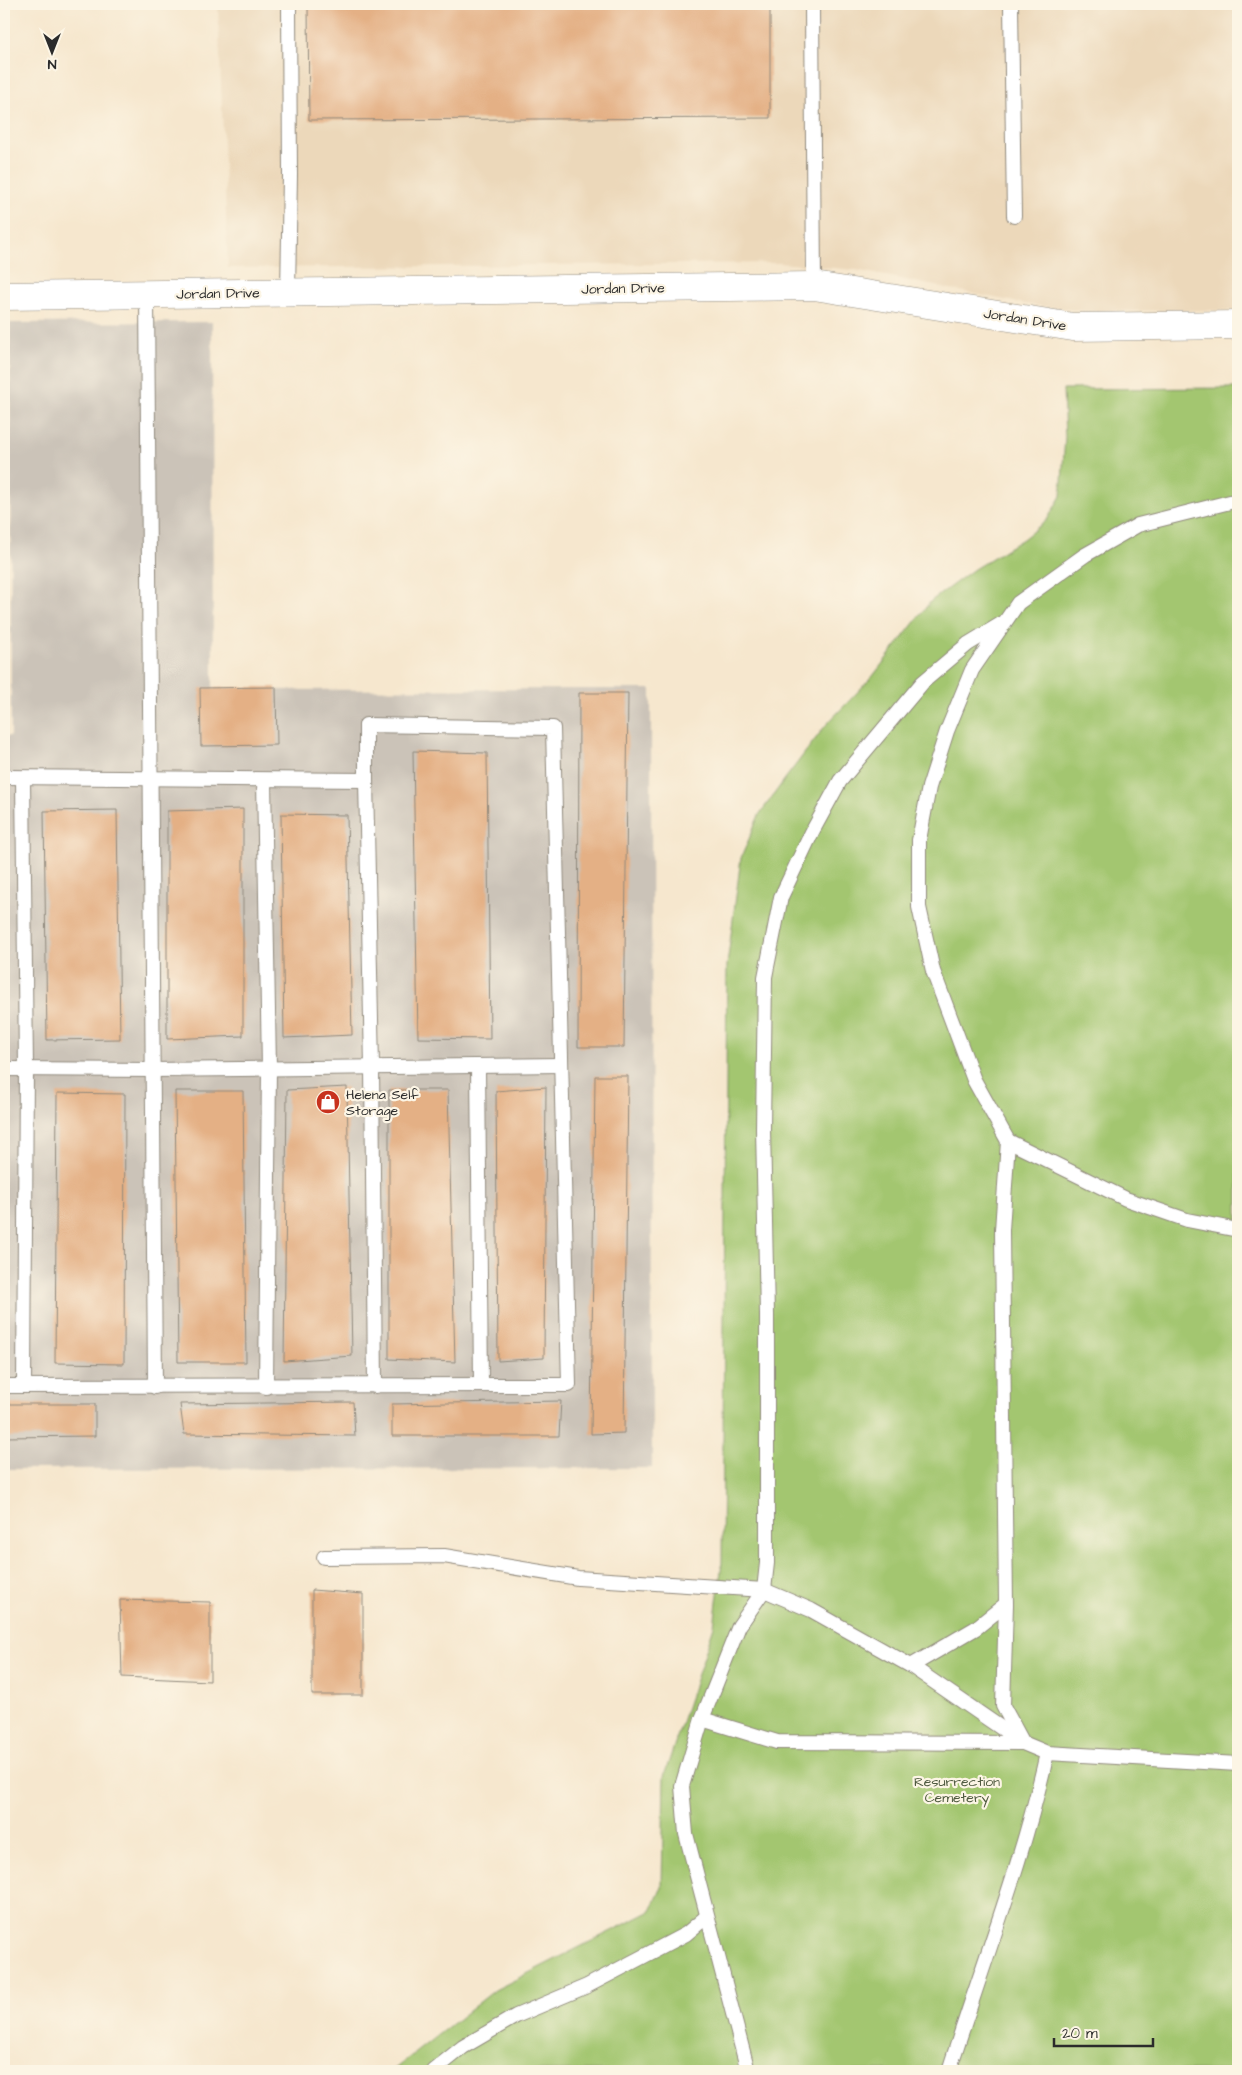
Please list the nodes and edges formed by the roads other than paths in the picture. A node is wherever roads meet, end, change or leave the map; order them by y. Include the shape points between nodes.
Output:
1 (289, 4) edge
2 (812, 4) edge
3 (1011, 4) edge
4 (1014, 216) dead end
5 (814, 286) junction
6 (288, 292) junction
7 (147, 294) junction
8 (4, 296) edge
9 (1238, 325) edge
10 (1238, 500) edge
11 (1006, 621) junction
12 (4, 777) edge
13 (23, 778) junction
14 (151, 779) junction
15 (264, 780) junction
16 (366, 780) junction
17 (561, 1065) junction
18 (478, 1066) junction
19 (372, 1067) junction
20 (269, 1068) junction
21 (4, 1069) edge
22 (26, 1070) junction
23 (153, 1070) junction
24 (1008, 1141) junction
25 (1238, 1230) edge
26 (4, 1386) edge
27 (24, 1386) junction
28 (266, 1386) junction
29 (375, 1386) junction
30 (481, 1386) junction
31 (155, 1387) junction
32 (324, 1557) dead end
33 (764, 1590) junction
34 (1006, 1604) junction
35 (912, 1666) junction
36 (702, 1719) junction
37 (1023, 1743) junction
38 (1047, 1753) junction
39 (1238, 1764) edge
40 (706, 1917) junction
41 (433, 2071) edge
42 (748, 2071) edge
43 (949, 2071) edge

1 - 6 lane
2 - 5 lane
3 - 4 lane
5 - 6 street, Jordan Drive
5 - 9 street, Jordan Drive via 1073,327
6 - 7 street, Jordan Drive
7 - 8 street, Jordan Drive
7 - 14 lane
10 - 11 lane via 1138,525 1085,555 1018,603
11 - 24 lane via 972,670 947,731 929,788 919,840 919,906 933,971 954,1028 974,1080
11 - 33 lane via 968,644 923,682 840,781 781,897 765,977 763,1129 767,1563
12 - 13 lane
13 - 14 lane
13 - 22 lane
14 - 15 lane
14 - 23 lane
15 - 16 lane
15 - 20 lane
16 - 17 lane via 366,726 553,728
16 - 19 lane
17 - 18 lane
17 - 30 lane via 569,1386
18 - 19 lane
18 - 30 lane
19 - 20 lane
19 - 29 lane
20 - 23 lane
20 - 28 lane
21 - 22 lane
22 - 23 lane
22 - 27 lane
23 - 31 lane
24 - 25 lane via 1126,1200 1187,1220
24 - 34 lane via 1002,1230
26 - 27 lane
27 - 31 lane
28 - 29 lane
28 - 31 lane
29 - 30 lane
32 - 33 lane via 444,1556 578,1578
33 - 35 lane via 811,1610
33 - 36 lane via 739,1626
34 - 35 lane via 976,1628
34 - 37 lane via 1003,1706
35 - 37 lane
36 - 37 lane via 777,1742
36 - 40 lane via 682,1786 686,1834
37 - 38 lane
38 - 39 lane
38 - 43 lane via 1035,1808
40 - 41 lane via 686,1934 587,1986 516,2016 463,2046
40 - 42 lane

